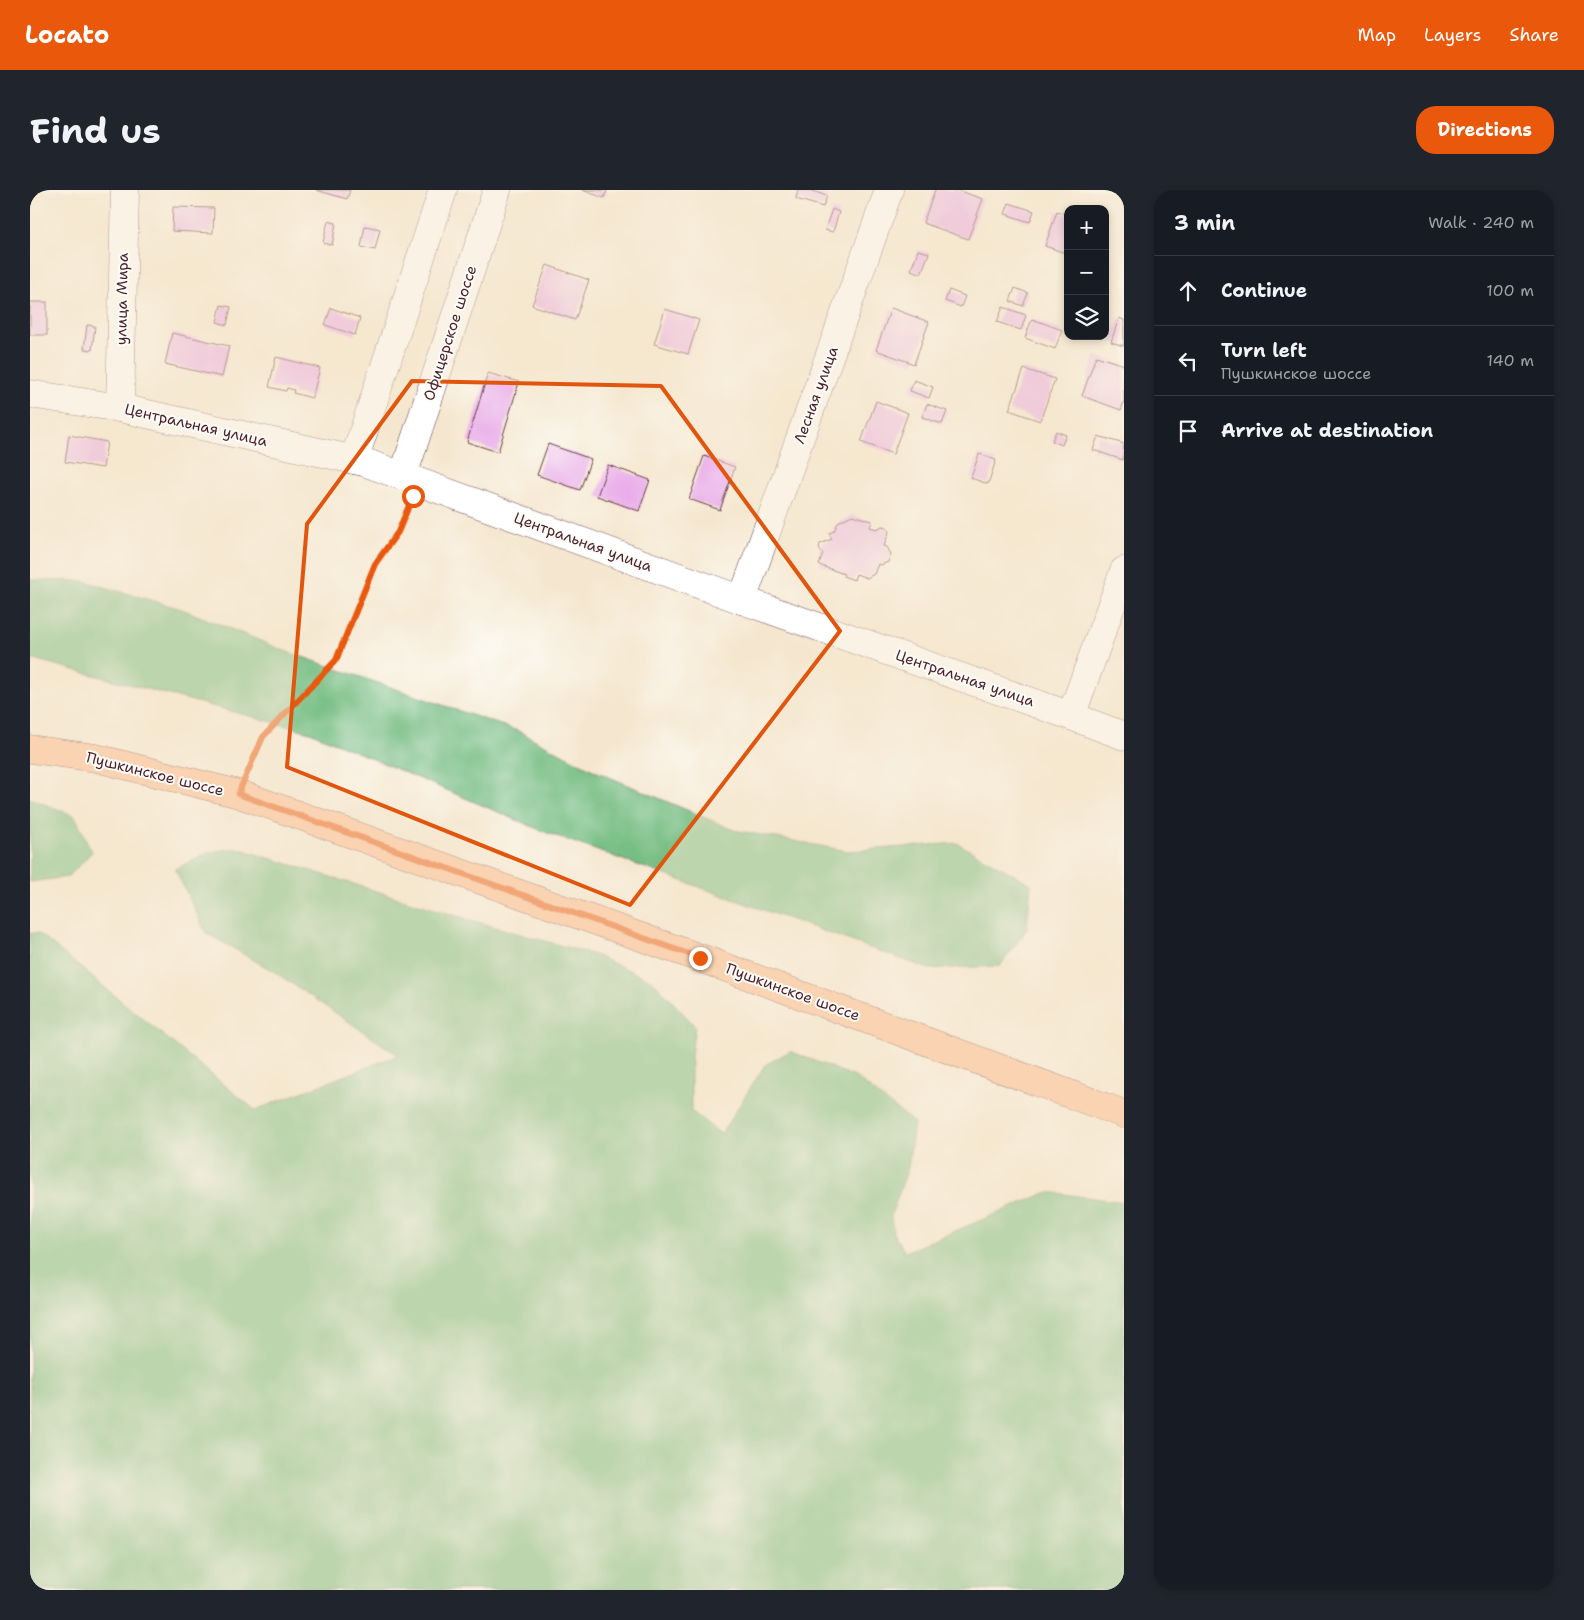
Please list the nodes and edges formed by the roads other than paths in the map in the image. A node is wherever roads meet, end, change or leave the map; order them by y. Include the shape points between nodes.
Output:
1 (125, 190) edge
2 (442, 190) edge
3 (497, 190) edge
4 (889, 190) edge
5 (30, 394) edge
6 (120, 408) junction
7 (354, 460) junction
8 (403, 476) junction
9 (1124, 571) edge
10 (742, 600) junction
11 (1071, 716) junction
12 (1124, 736) edge
13 (30, 749) edge
14 (1124, 1114) edge

1 - 6 street, улица Мира
2 - 7 street
3 - 8 street, Офицерское шоссе
4 - 10 street, Лесная улица
5 - 6 street, Центральная улица
6 - 7 street, Центральная улица
7 - 8 street, Центральная улица
8 - 10 street, Центральная улица
9 - 11 street
10 - 11 street, Центральная улица
11 - 12 street, Центральная улица
13 - 14 main road, Пушкинское шоссе via 96,758 238,794 700,958

